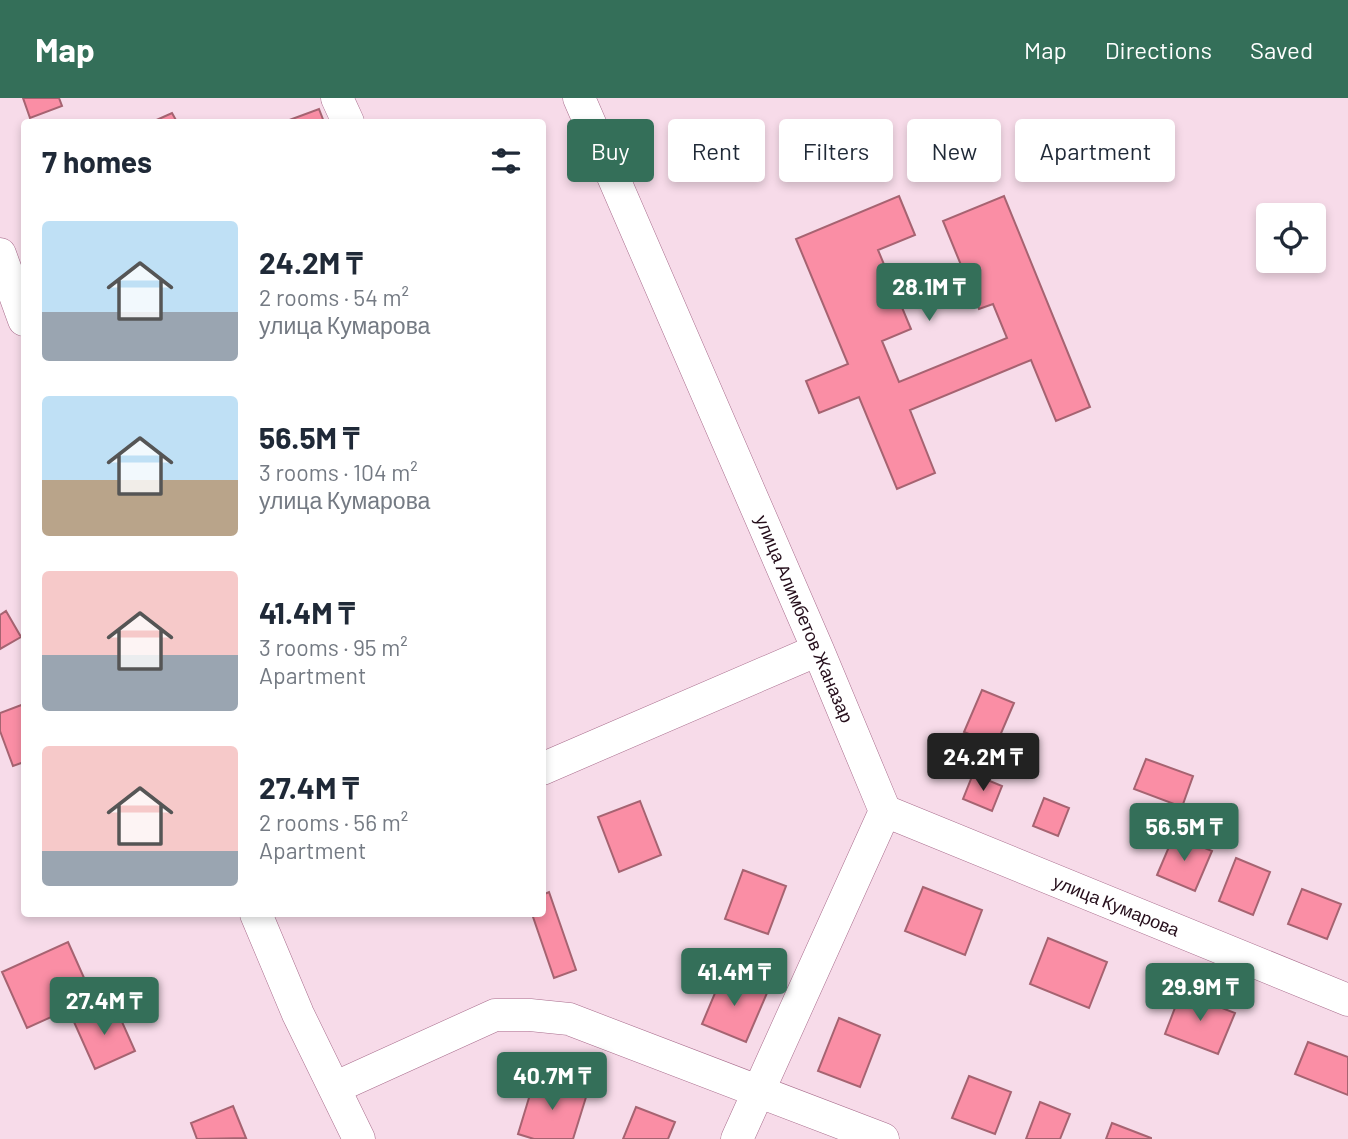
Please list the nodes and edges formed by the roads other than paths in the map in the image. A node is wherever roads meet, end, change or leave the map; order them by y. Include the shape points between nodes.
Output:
1 (337, 98) edge
2 (579, 98) edge
3 (347, 119) edge
4 (0, 254) edge
5 (21, 312) edge
6 (818, 650) junction
7 (546, 767) edge
8 (885, 811) junction
9 (257, 917) edge
10 (1348, 1000) edge
11 (334, 1088) junction
12 (759, 1091) junction
13 (359, 1139) edge
14 (737, 1139) edge
15 (883, 1139) edge

1 - 3 street
2 - 6 street, улица Алимбетов Жаназар
4 - 5 street
6 - 7 street
6 - 8 street, улица Алимбетов Жаназар
8 - 10 street, улица Кумарова
8 - 12 street
9 - 11 street
11 - 12 street via 495,1015 530,1015 569,1020
11 - 13 street
12 - 14 street
12 - 15 street

